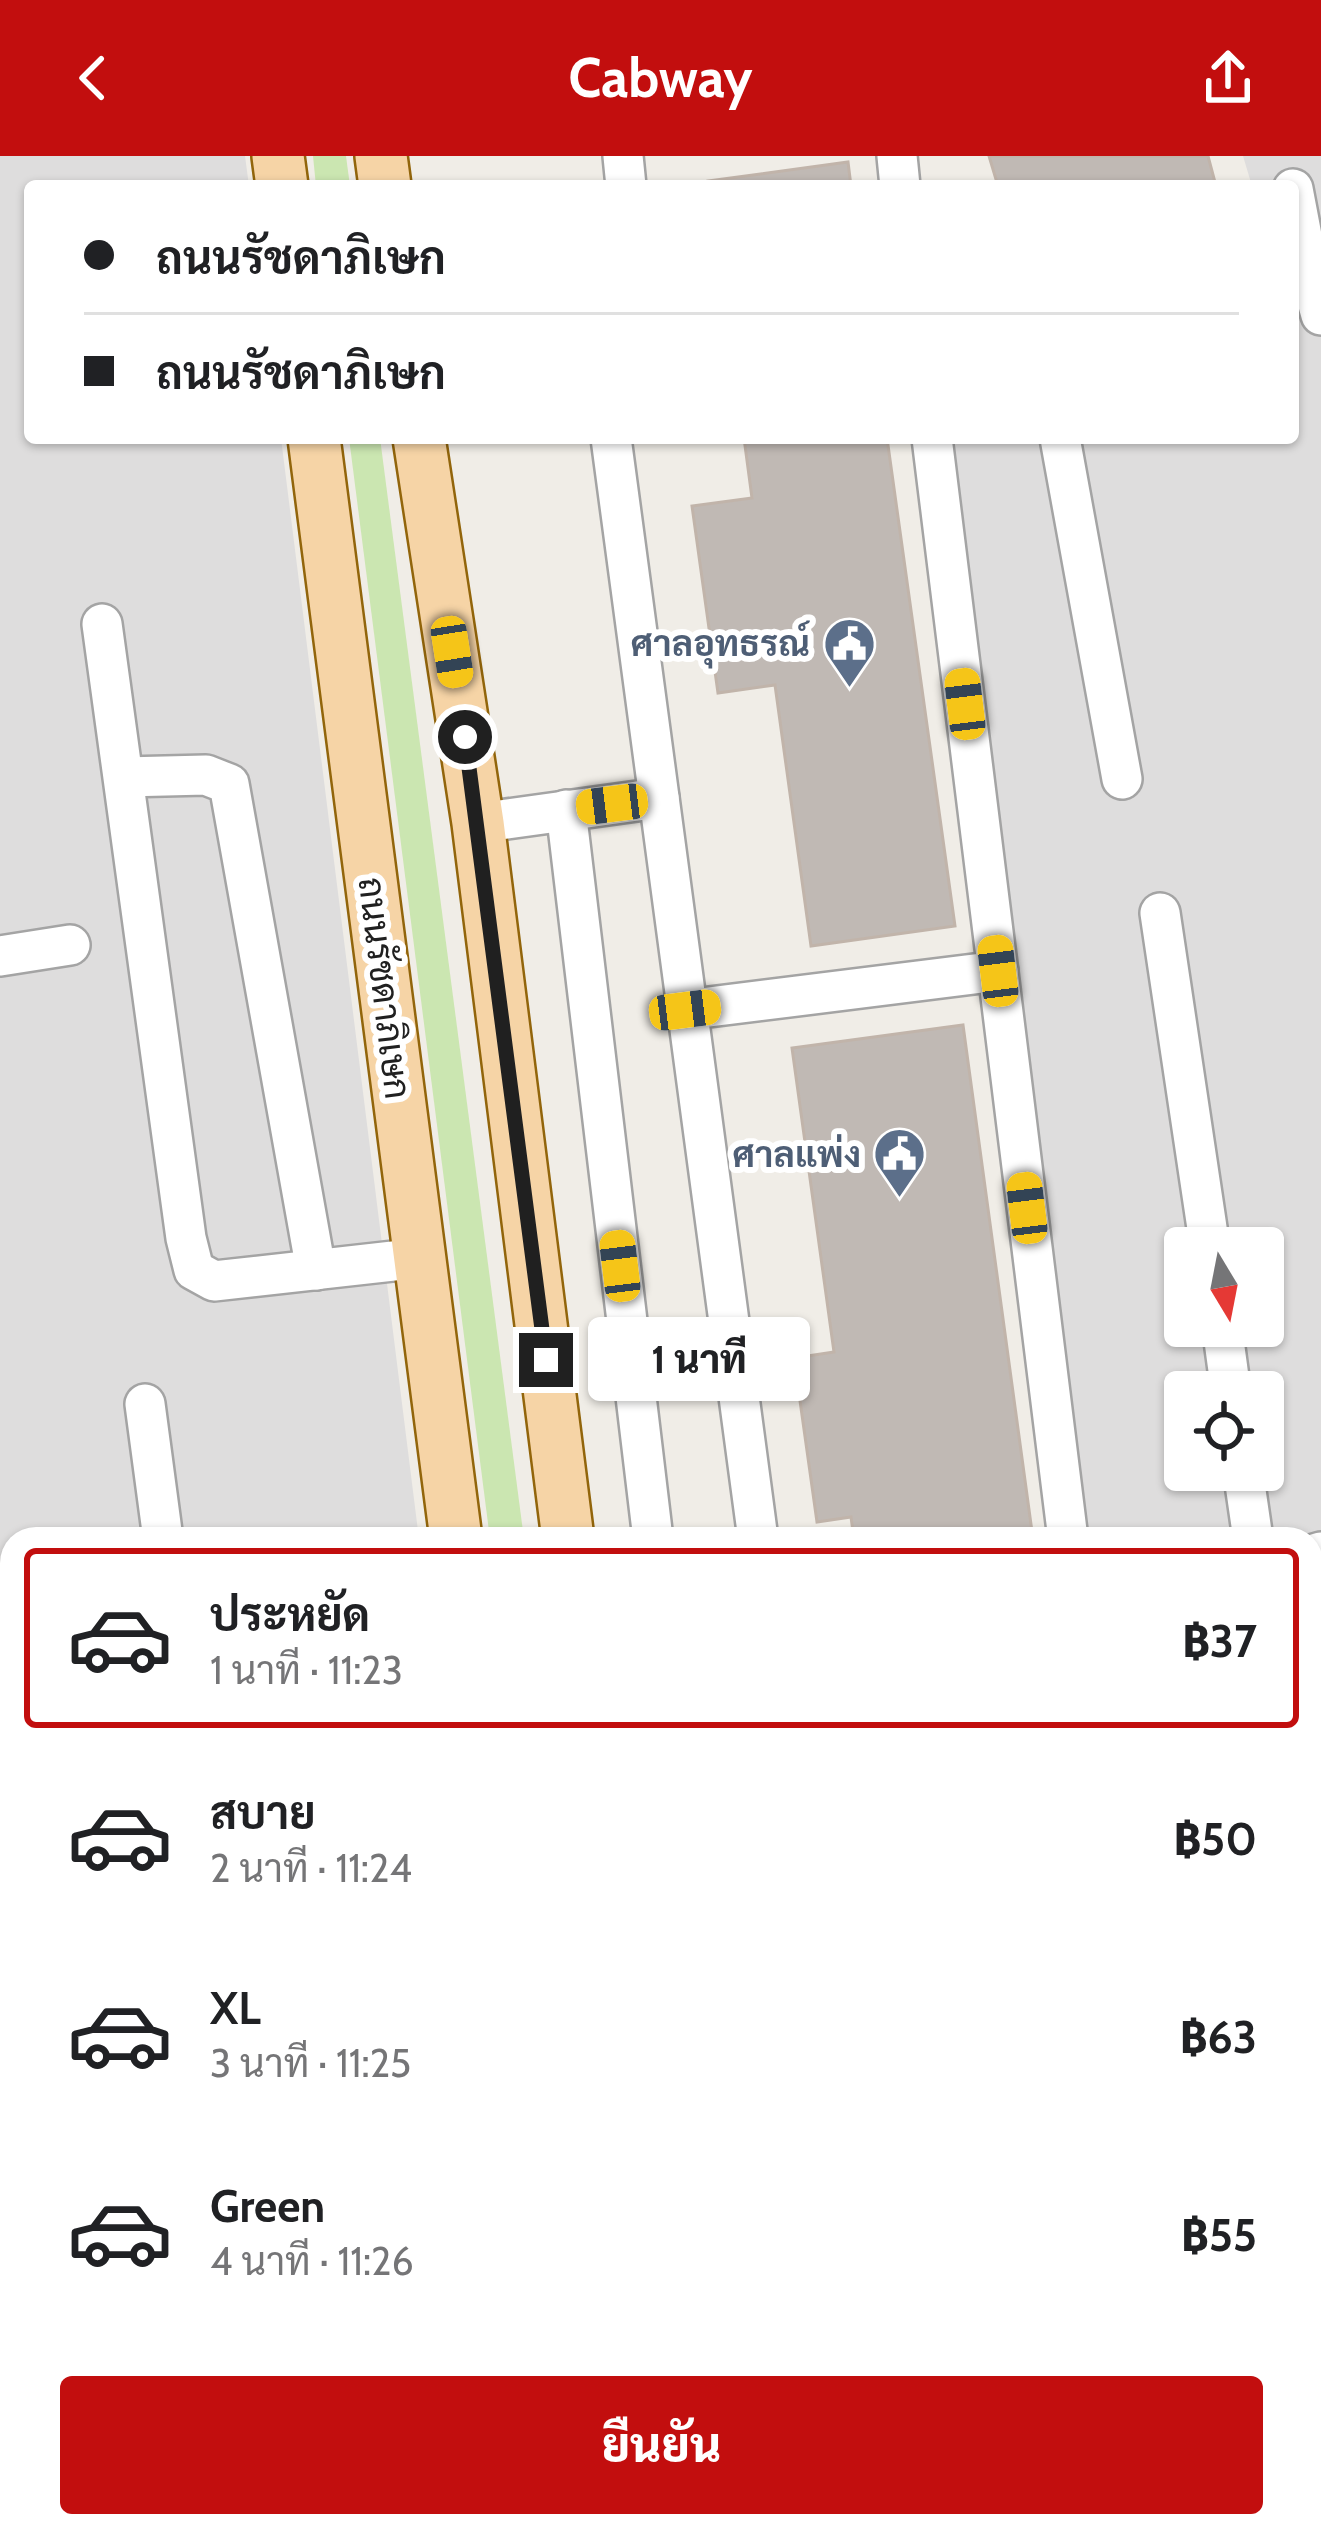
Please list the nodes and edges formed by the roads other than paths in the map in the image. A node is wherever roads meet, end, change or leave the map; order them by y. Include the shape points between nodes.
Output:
1 (1301, 275) edge
2 (1321, 315) edge
3 (315, 444) edge
4 (419, 444) edge
5 (612, 444) edge
6 (933, 444) edge
7 (1061, 444) edge
8 (102, 624) dead end
9 (124, 777) junction
10 (1122, 779) dead end
11 (659, 798) junction
12 (566, 810) junction
13 (478, 823) junction
14 (1160, 913) dead end
15 (70, 945) dead end
16 (0, 956) edge
17 (998, 971) junction
18 (685, 1010) junction
19 (1207, 1227) edge
20 (420, 1258) junction
21 (316, 1270) junction
22 (145, 1404) dead end
23 (1246, 1491) edge
24 (161, 1527) edge
25 (454, 1527) edge
26 (566, 1527) edge
27 (652, 1527) edge
28 (756, 1527) edge
29 (1067, 1527) edge
30 (1251, 1527) edge

1 - 2 street
3 - 20 main road, ถนนรัชดาภิเษก
4 - 13 main road
5 - 11 street
6 - 17 street
7 - 10 street
8 - 9 street
9 - 21 street via 206,775 229,784
9 - 21 street via 194,1270 214,1281
11 - 12 street
11 - 18 street
12 - 13 street
12 - 27 street
13 - 26 main road
14 - 19 street
15 - 16 street
17 - 18 street
17 - 29 street
18 - 28 street
20 - 21 street
20 - 25 main road, ถนนรัชดาภิเษก
22 - 24 street
23 - 30 street

